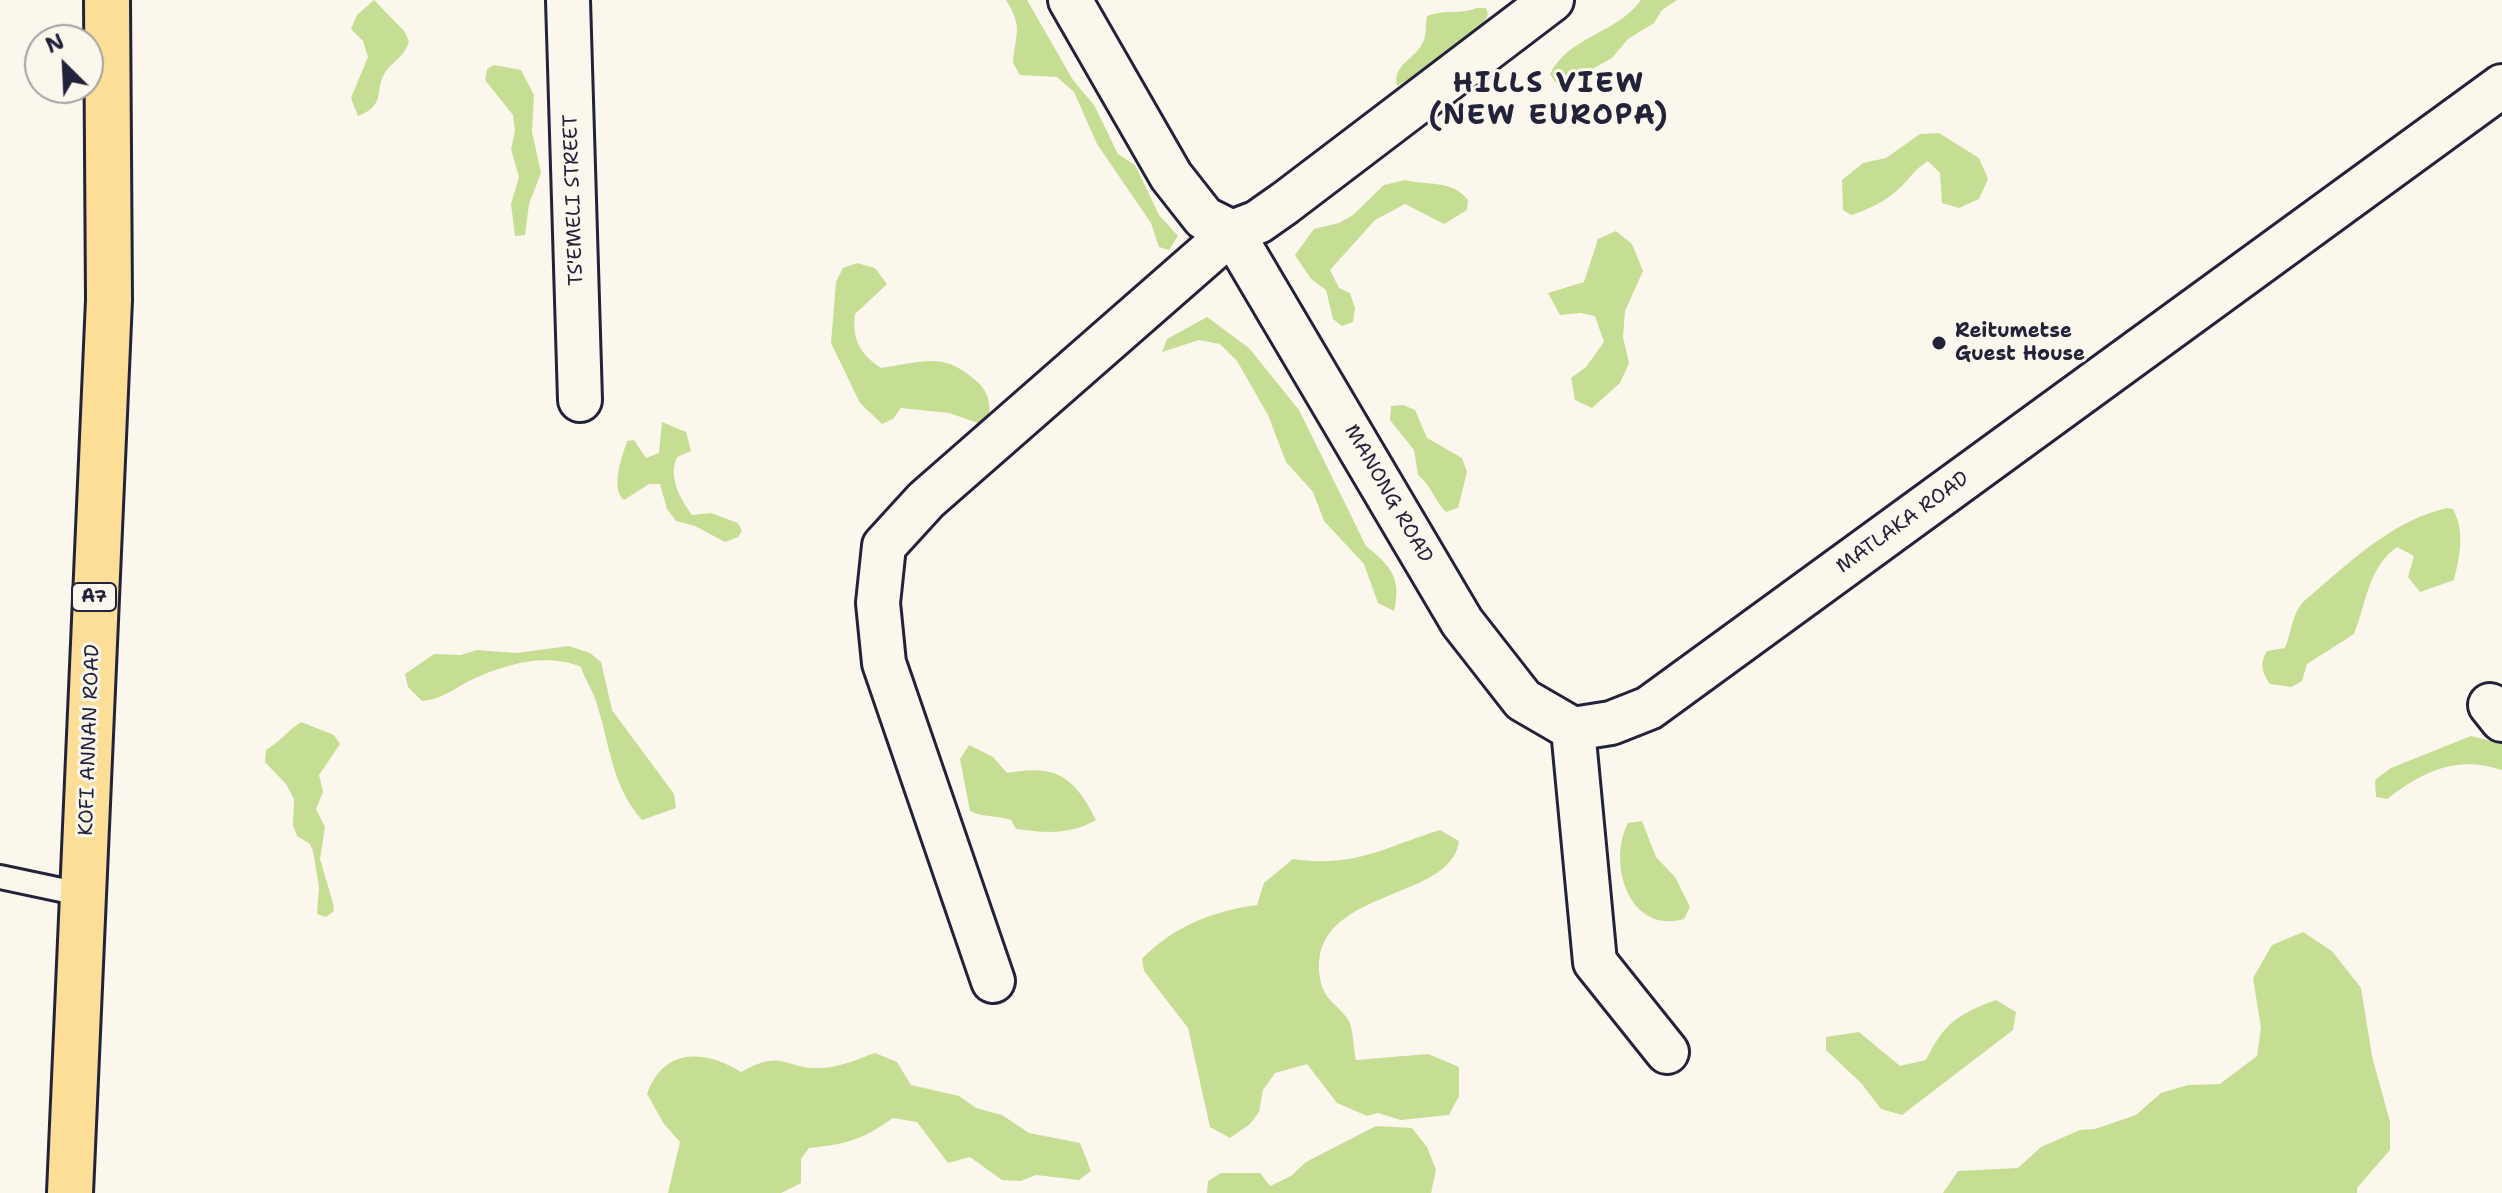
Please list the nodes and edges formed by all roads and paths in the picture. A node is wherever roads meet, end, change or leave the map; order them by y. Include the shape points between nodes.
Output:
1 (107, 0) edge
2 (568, 0) edge
3 (1070, 0) edge
4 (1552, 0) edge
5 (2502, 86) edge
6 (1232, 232) junction
7 (580, 400) dead end
8 (1573, 729) junction
9 (0, 877) edge
10 (85, 895) junction
11 (993, 981) dead end
12 (1667, 1052) dead end
13 (70, 1193) edge

1 - 10 main road, KOFI ANNAN ROAD / A7 via 109,300
2 - 7 street, TS'EMELI STREET
3 - 6 street, MANONG ROAD via 1171,176 1204,218
4 - 6 street via 1276,209
5 - 8 street, MATLAKA ROAD via 1649,708 1611,723
6 - 8 street, MANONG ROAD via 1462,622 1523,700
6 - 11 street via 926,500 884,546 878,603 884,663
8 - 12 street via 1595,962
9 - 10 lane
10 - 13 main road, KOFI ANNAN ROAD / A7

